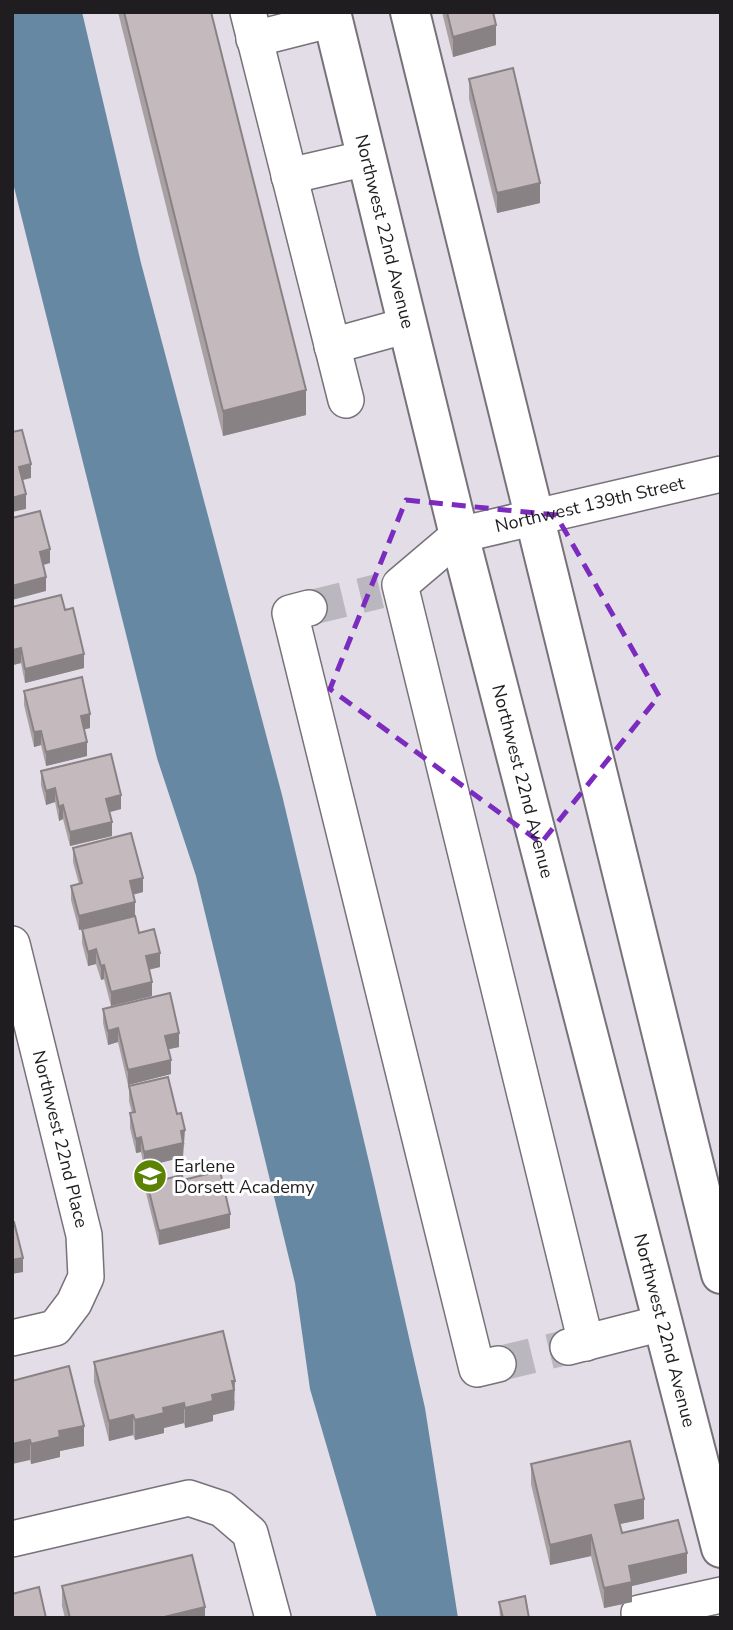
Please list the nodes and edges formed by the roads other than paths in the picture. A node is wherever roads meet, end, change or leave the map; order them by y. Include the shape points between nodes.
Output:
1 (410, 12) edge
2 (332, 16) edge
3 (251, 26) edge
4 (367, 158) junction
5 (289, 176) junction
6 (408, 326) junction
7 (332, 346) junction
8 (346, 400) dead end
9 (721, 474) edge
10 (533, 517) junction
11 (459, 535) junction
12 (309, 608) tunnel mouth
13 (12, 944) edge
14 (721, 1274) edge
15 (662, 1323) junction
16 (12, 1338) edge
17 (498, 1364) tunnel mouth
18 (12, 1539) edge
19 (721, 1548) edge
20 (721, 1595) edge
21 (273, 1618) edge
22 (640, 1618) edge

1 - 10 main road
2 - 3 street
2 - 4 main road, Northwest 22nd Avenue
3 - 5 street
4 - 5 street
4 - 6 main road, Northwest 22nd Avenue
5 - 7 street
6 - 7 street
6 - 11 main road, Northwest 22nd Avenue
7 - 8 street
9 - 10 street, Northwest 139th Street
10 - 11 street, Northwest 139th Street
10 - 14 main road
11 - 15 main road, Northwest 22nd Avenue
11 - 15 street via 390,588 577,1345
12 - 17 street via 290,613 477,1369
13 - 16 street, Northwest 22nd Place via 84,1235 86,1277 55,1328
15 - 19 main road, Northwest 22nd Avenue
18 - 21 street via 189,1498 222,1508 250,1533
20 - 22 street via 639,1613

